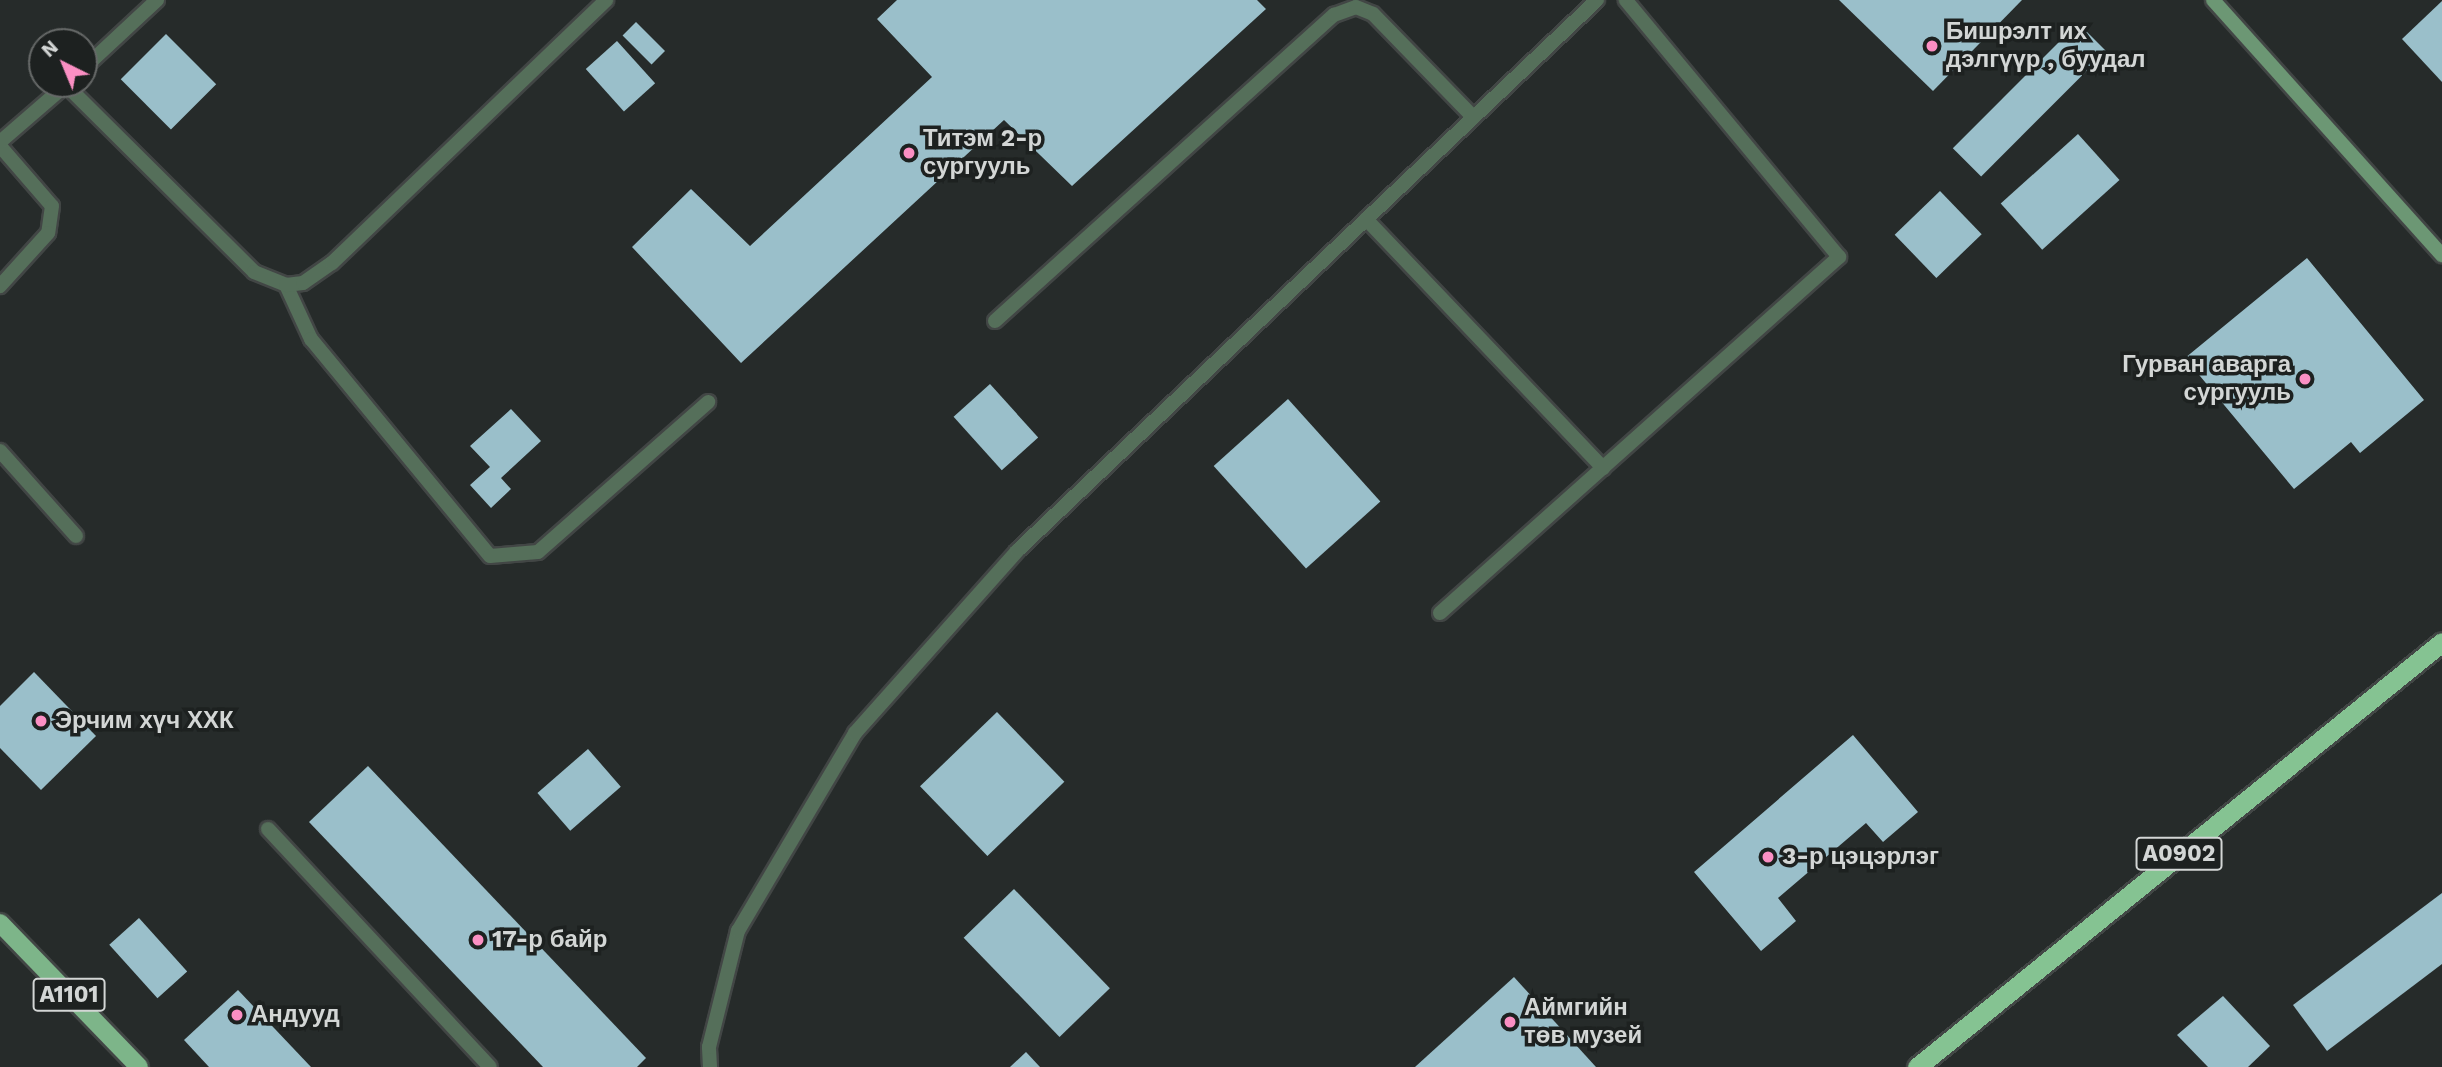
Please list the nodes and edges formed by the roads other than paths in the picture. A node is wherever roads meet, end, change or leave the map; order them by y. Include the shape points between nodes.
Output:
1 (157, 0) edge
2 (606, 0) edge
3 (1597, 0) edge
4 (1626, 0) edge
5 (2213, 0) edge
6 (98, 55) edge
7 (51, 98) edge
8 (79, 98) edge
9 (1473, 117) junction
10 (0, 144) edge
11 (1366, 219) junction
12 (2442, 255) edge
13 (286, 285) junction
14 (0, 286) edge
15 (995, 321) dead end
16 (708, 402) dead end
17 (0, 451) edge
18 (1603, 468) junction
19 (76, 536) dead end
20 (1440, 613) dead end
21 (2442, 642) edge
22 (268, 829) dead end
23 (0, 923) edge
24 (139, 1067) edge
25 (490, 1067) edge
26 (710, 1067) edge
27 (1917, 1067) edge

1 - 6 street
2 - 13 street via 319,275
3 - 9 street
4 - 18 street via 1839,257
5 - 12 main road
7 - 10 street
8 - 13 street via 254,272
9 - 11 street
9 - 15 street via 1373,14 1356,7 1334,15
10 - 14 street via 52,206 48,233
11 - 18 street
11 - 26 street via 1017,551 855,733 738,930 709,1047
13 - 16 street via 312,339 490,556 538,552
17 - 19 street
18 - 20 street
21 - 27 highway, A0902
22 - 25 street
23 - 24 main road, A1101

